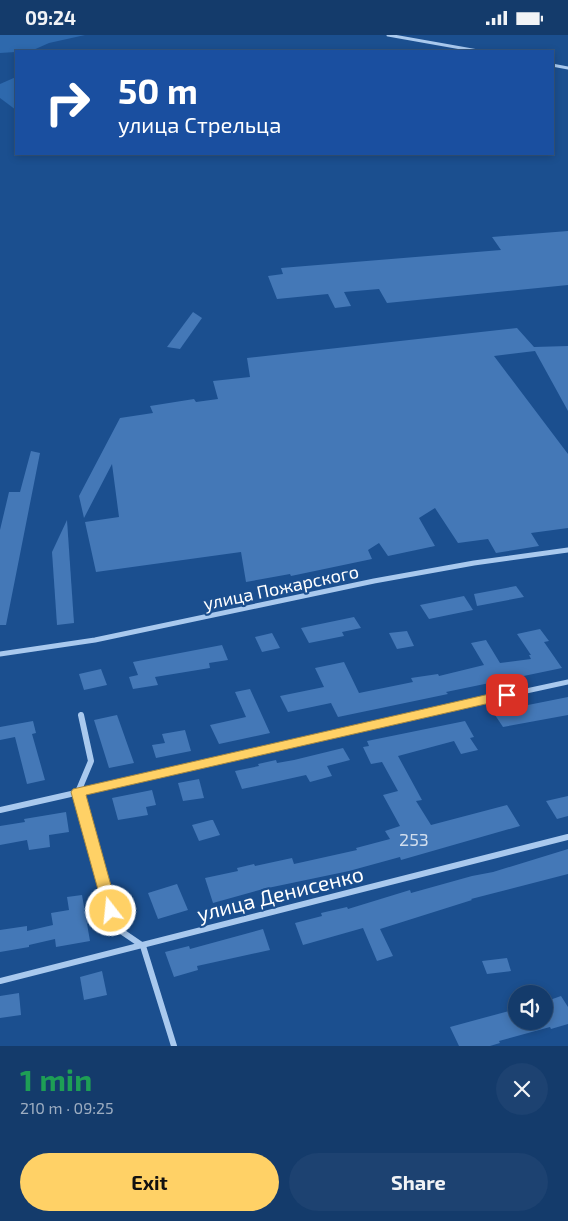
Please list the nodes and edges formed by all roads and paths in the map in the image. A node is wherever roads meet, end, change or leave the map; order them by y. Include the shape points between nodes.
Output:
1 (388, 35) edge
2 (472, 50) edge
3 (554, 65) edge
4 (568, 68) edge
5 (568, 549) edge
6 (0, 654) edge
7 (568, 683) edge
8 (81, 715) dead end
9 (78, 792) junction
10 (0, 810) edge
11 (568, 837) edge
12 (143, 946) junction
13 (0, 981) edge
14 (174, 1046) edge

1 - 2 street
3 - 4 street
5 - 6 street, улица Пожарского via 383,580 95,640
7 - 9 street
8 - 9 street via 91,761
9 - 10 street
9 - 12 street via 115,927
11 - 12 street, улица Денисенко
12 - 13 street, улица Денисенко
12 - 14 street

